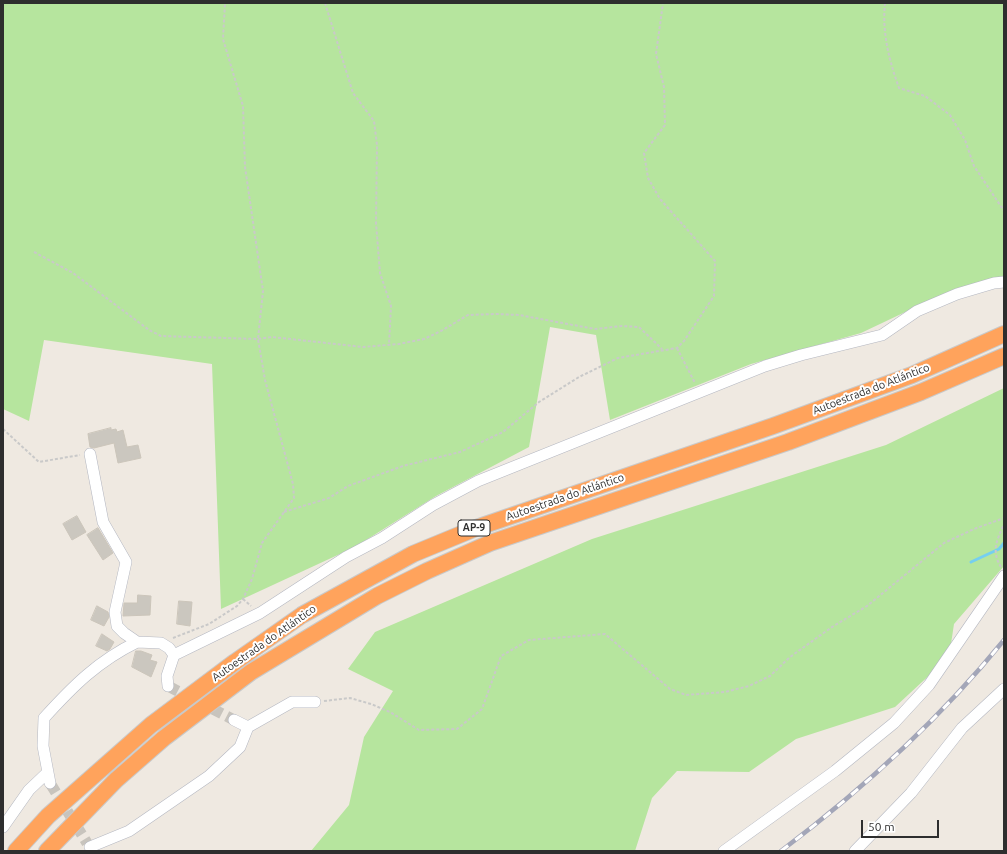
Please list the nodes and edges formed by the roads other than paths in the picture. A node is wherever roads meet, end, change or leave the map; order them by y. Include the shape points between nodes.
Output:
1 (1004, 282) edge
2 (1004, 334) edge
3 (1004, 356) edge
4 (90, 454) road end
5 (1004, 576) edge
6 (137, 642) junction
7 (174, 655) junction
8 (168, 686) dead end
9 (1004, 689) edge
10 (315, 702) road end
11 (234, 720) tunnel mouth
12 (248, 726) junction
13 (3, 827) edge
14 (88, 847) edge
15 (16, 851) edge
16 (47, 851) edge
17 (724, 851) edge
18 (855, 851) edge

1 - 7 street via 957,294 917,312 882,335 765,366 478,481 346,557 260,613
2 - 15 highway, Autoestrada do Atlántico / AP-9 via 912,375 773,426 476,528 407,558 302,615 235,662 151,725 48,816
3 - 16 highway, Autoestrada do Atlántico / AP-9 via 922,392 796,439 490,543 377,596 251,672 164,738 116,780
4 - 6 street via 103,522 126,562 116,612 117,626
5 - 17 street via 929,685 894,723 829,775
6 - 7 street via 161,643
6 - 13 street via 82,677 44,718 43,746 49,777 29,790
7 - 8 street via 167,676
9 - 18 street via 962,728 911,793
10 - 12 street via 292,702
11 - 12 street
12 - 14 street via 240,748 209,776 129,831

